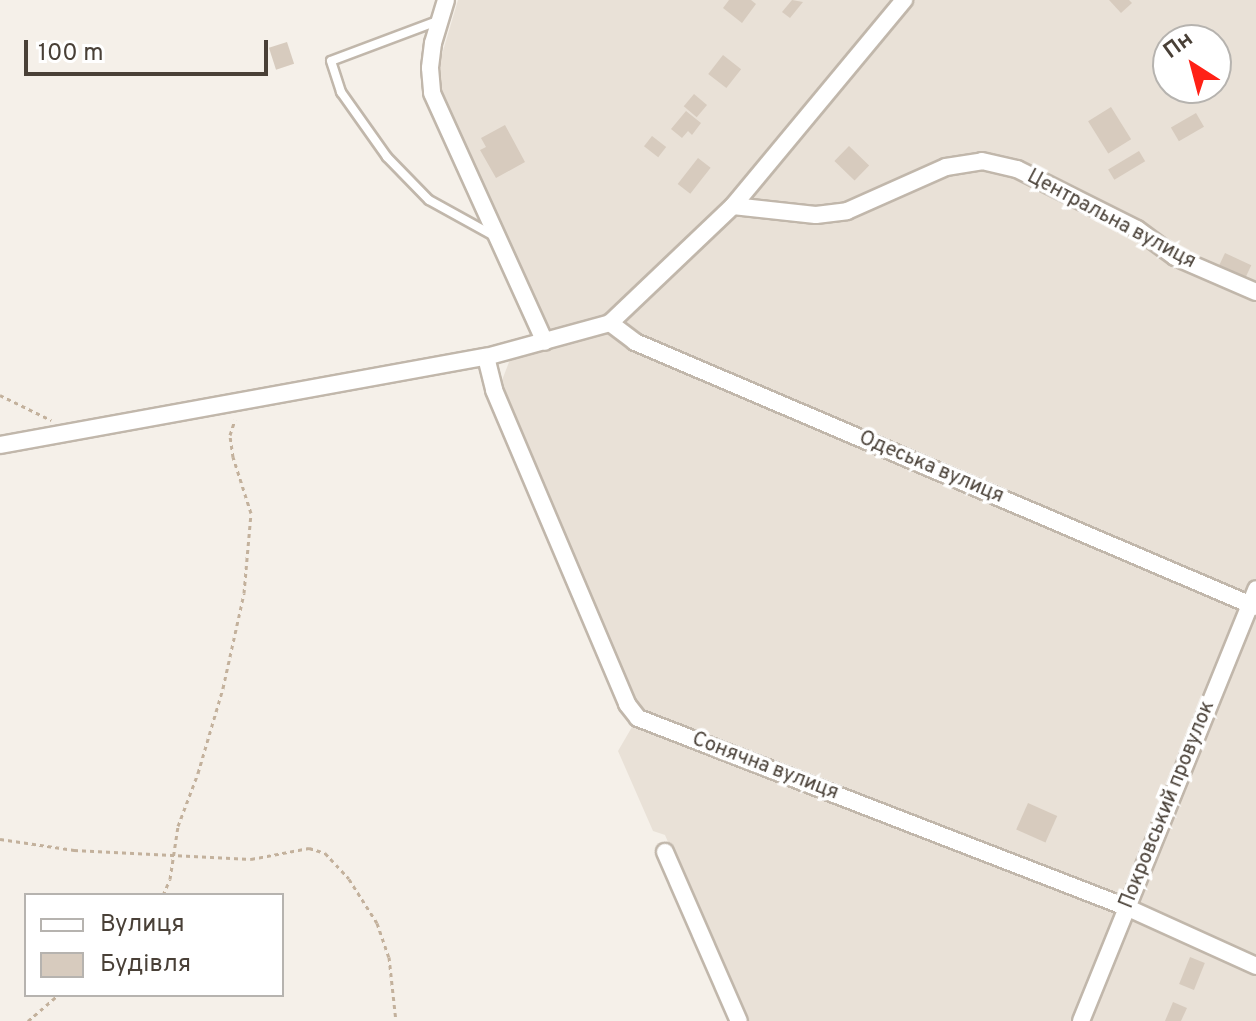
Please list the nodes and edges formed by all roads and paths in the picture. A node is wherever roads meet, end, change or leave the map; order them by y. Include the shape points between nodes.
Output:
1 (446, 0) edge
2 (896, 4) edge
3 (440, 20) junction
4 (733, 206) junction
5 (496, 237) junction
6 (1256, 292) edge
7 (610, 323) junction
8 (545, 342) junction
9 (486, 357) junction
10 (0, 395) edge
11 (247, 400) junction
12 (75, 431) junction
13 (0, 445) edge
14 (1254, 600) edge
15 (0, 839) edge
16 (665, 852) dead end
17 (175, 854) junction
18 (164, 893) edge
19 (1126, 907) junction
20 (1256, 966) edge
21 (56, 997) edge
22 (28, 1021) edge
23 (396, 1021) edge
24 (739, 1021) edge
25 (1081, 1021) edge

1 - 3 street
2 - 4 street
3 - 5 street via 430,68 432,93
3 - 5 lane via 331,61 341,92 387,157 429,200
4 - 6 street, Центральна вулиця via 816,215 847,211 946,167 982,161 1017,169 1137,229 1175,257
4 - 7 street
5 - 8 street
7 - 8 street
7 - 14 street, Одеська вулиця via 635,342
8 - 9 street
9 - 11 street
9 - 19 street, Сонячна вулиця via 506,418 627,704 638,718
10 - 12 path
11 - 12 street
11 - 17 path via 230,435 251,513 244,593 223,688 178,826
12 - 13 street
14 - 19 street, Покровський провулок
15 - 17 path via 74,850
16 - 24 street
17 - 18 path
17 - 23 path via 251,859 309,848 325,853 377,923 389,957
19 - 20 street, Сонячна вулиця
19 - 25 street, Покровський провулок
21 - 22 path

